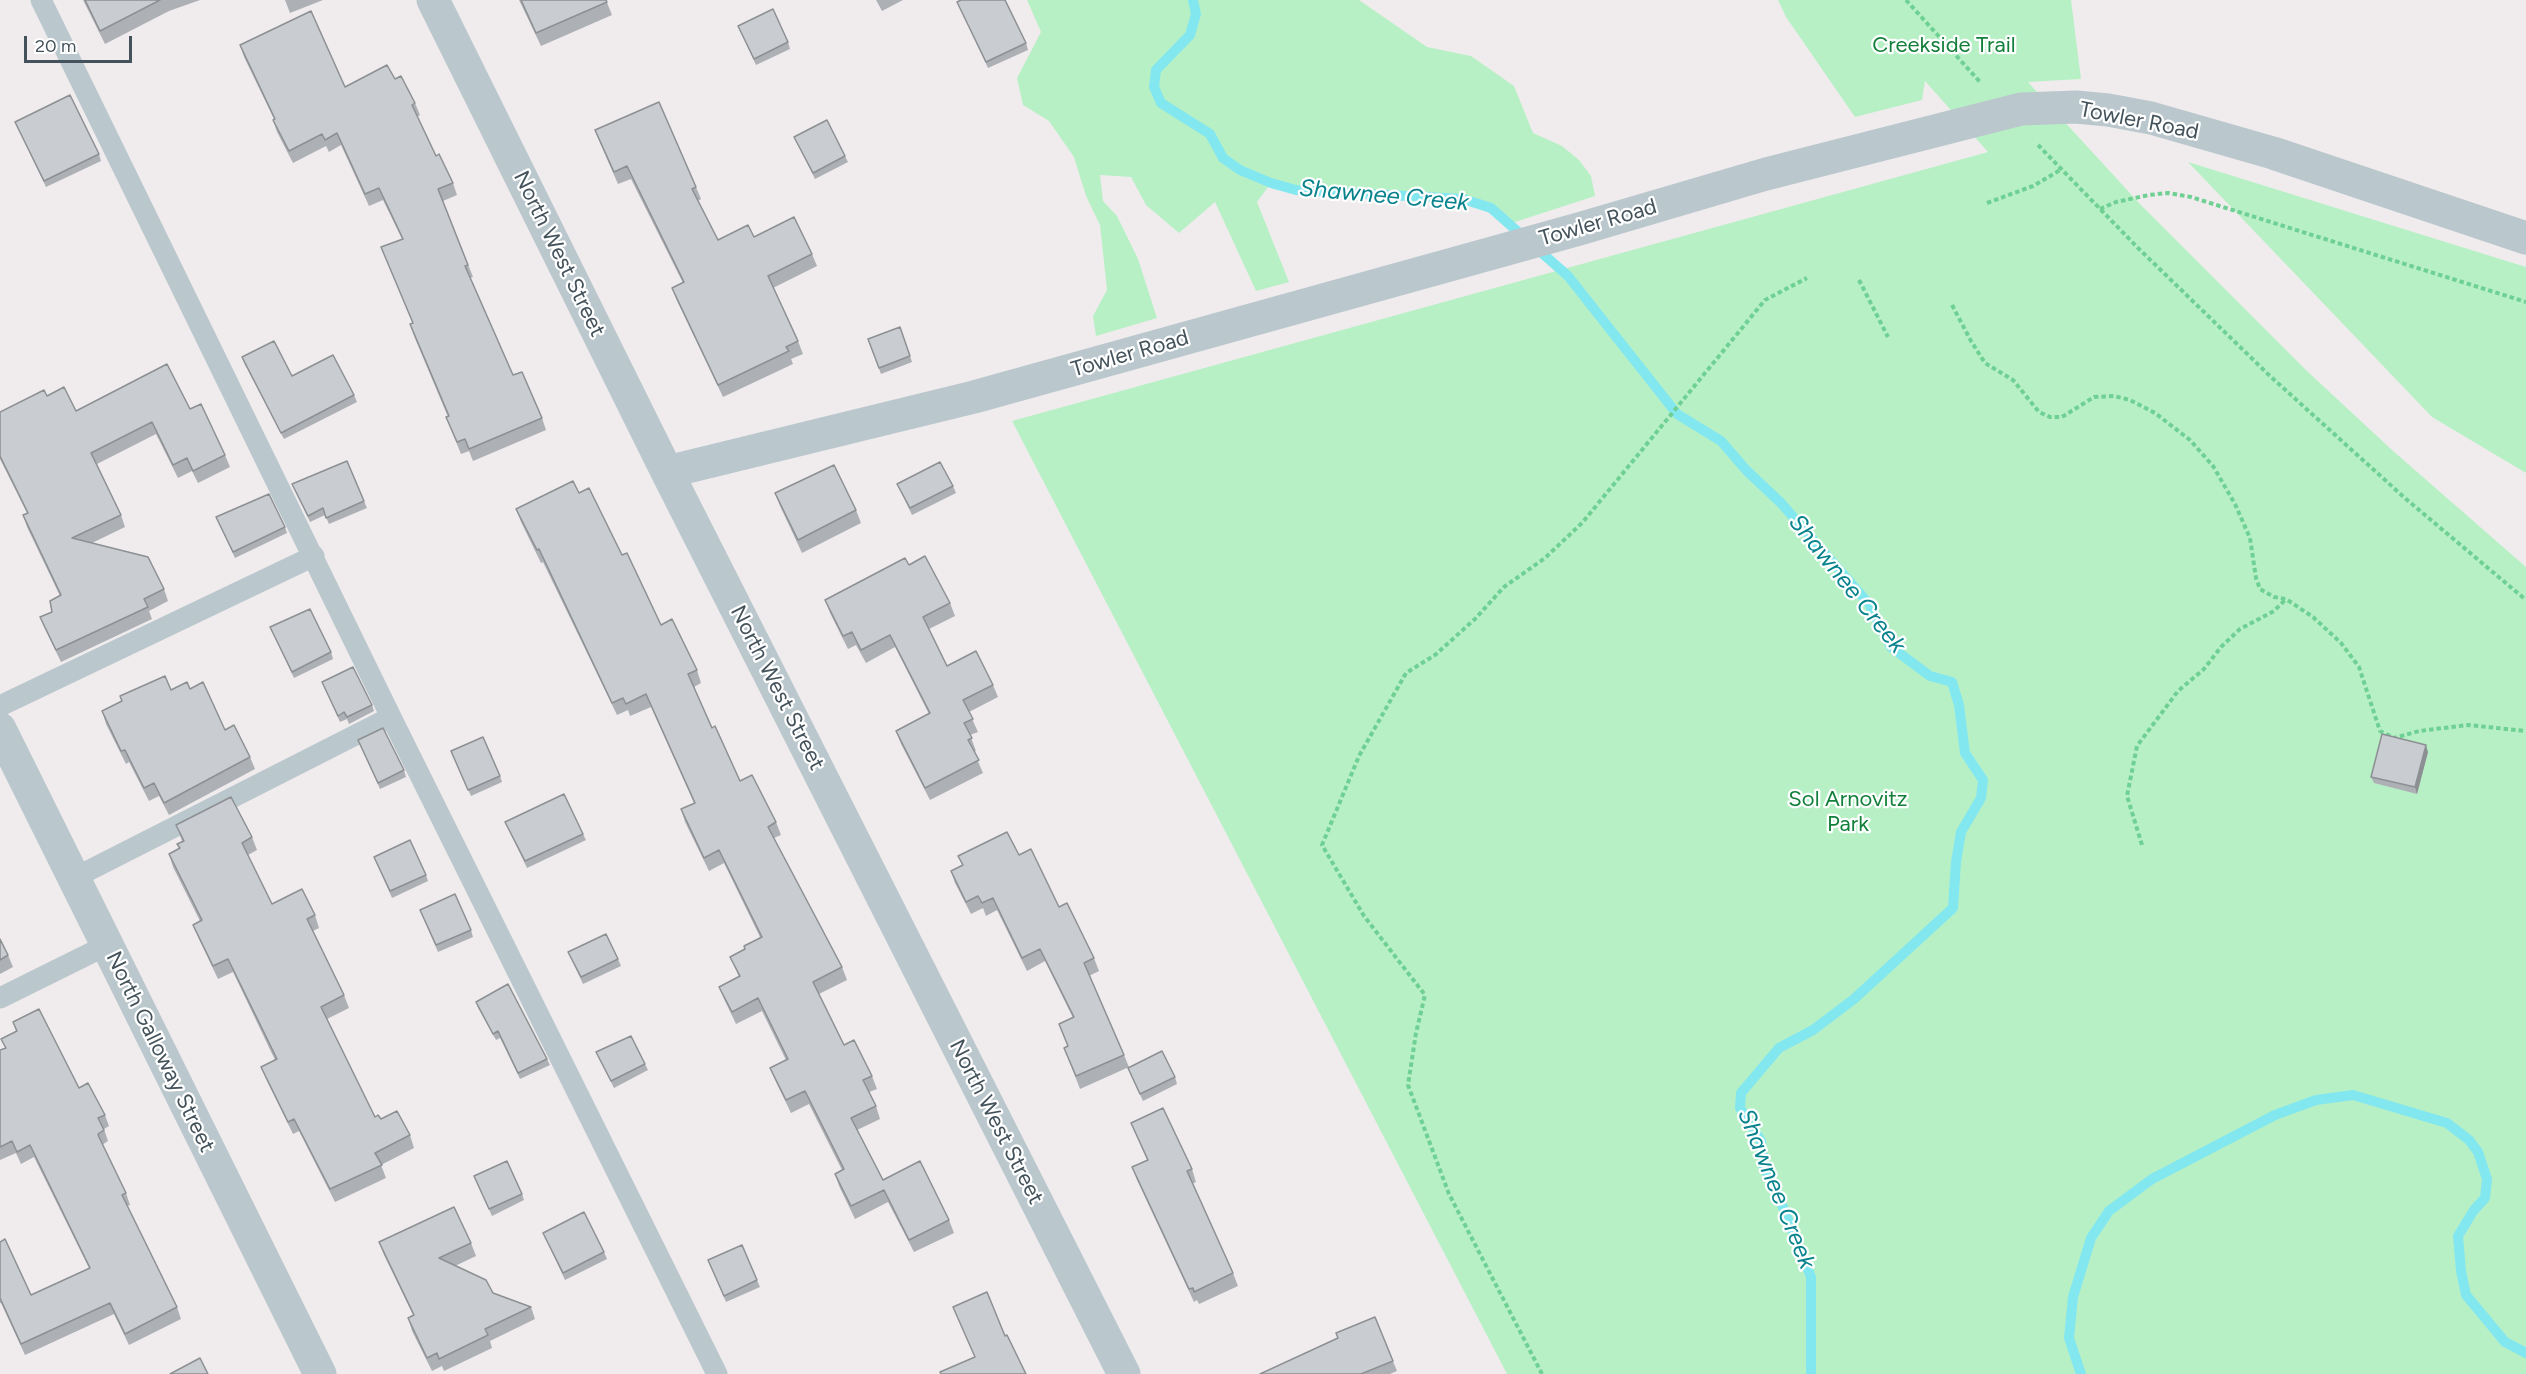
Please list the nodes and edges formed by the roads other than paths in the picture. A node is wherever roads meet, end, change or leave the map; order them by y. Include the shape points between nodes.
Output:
1 (41, 0) edge
2 (433, 0) edge
3 (2526, 238) edge
4 (667, 472) junction
5 (314, 556) junction
6 (0, 706) edge
7 (391, 717) junction
8 (0, 729) edge
9 (74, 878) junction
10 (107, 945) junction
11 (0, 998) edge
12 (320, 1374) edge
13 (717, 1374) edge
14 (1124, 1374) edge

1 - 5 lane
2 - 4 street, North West Street
3 - 4 street, Towler Road via 2273,153 2151,118 2076,107 2021,109 1766,174 974,397
4 - 14 street, North West Street
5 - 6 lane
5 - 7 lane
7 - 9 lane
7 - 13 lane
8 - 9 street, North Galloway Street
9 - 10 street, North Galloway Street
10 - 11 lane
10 - 12 street, North Galloway Street

